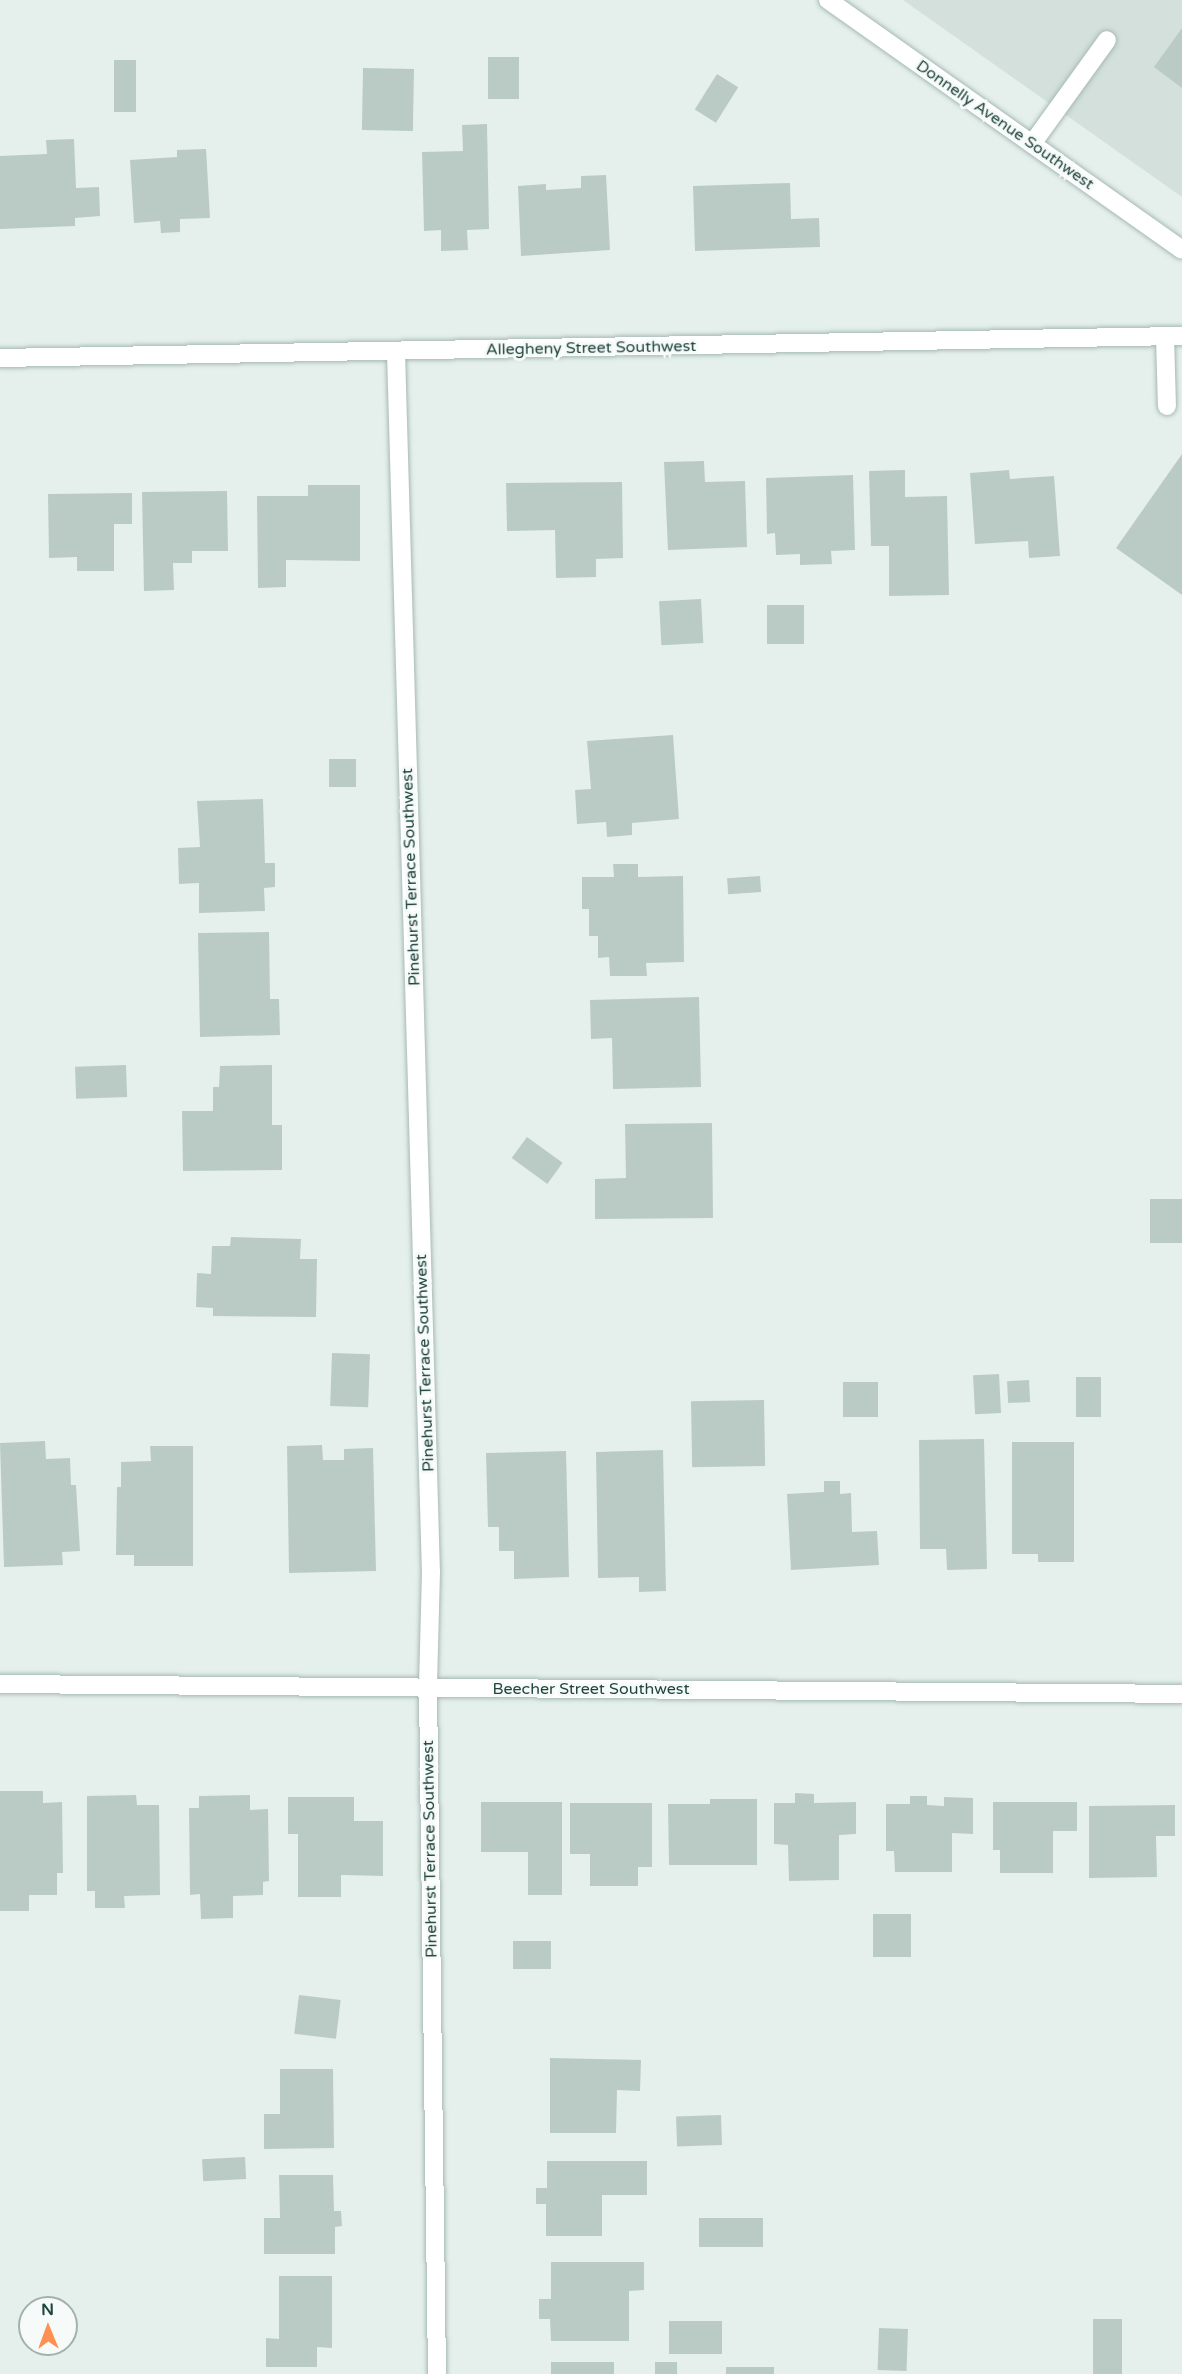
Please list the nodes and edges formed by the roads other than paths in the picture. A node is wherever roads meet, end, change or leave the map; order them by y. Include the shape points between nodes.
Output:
1 (832, 1) edge
2 (1107, 40) dead end
3 (1032, 144) junction
4 (1182, 250) edge
5 (1174, 336) edge
6 (396, 352) junction
7 (0, 358) edge
8 (1167, 406) dead end
9 (0, 1684) edge
10 (428, 1688) junction
11 (1182, 1694) edge
12 (437, 2374) edge

1 - 3 street, Donnelly Avenue Southwest
2 - 3 street
3 - 4 street, Donnelly Avenue Southwest
5 - 6 street, Allegheny Street Southwest
5 - 8 street
6 - 7 street, Allegheny Street Southwest
6 - 10 street, Pinehurst Terrace Southwest via 431,1570
9 - 10 street, Beecher Street Southwest
10 - 11 street, Beecher Street Southwest
10 - 12 street, Pinehurst Terrace Southwest

